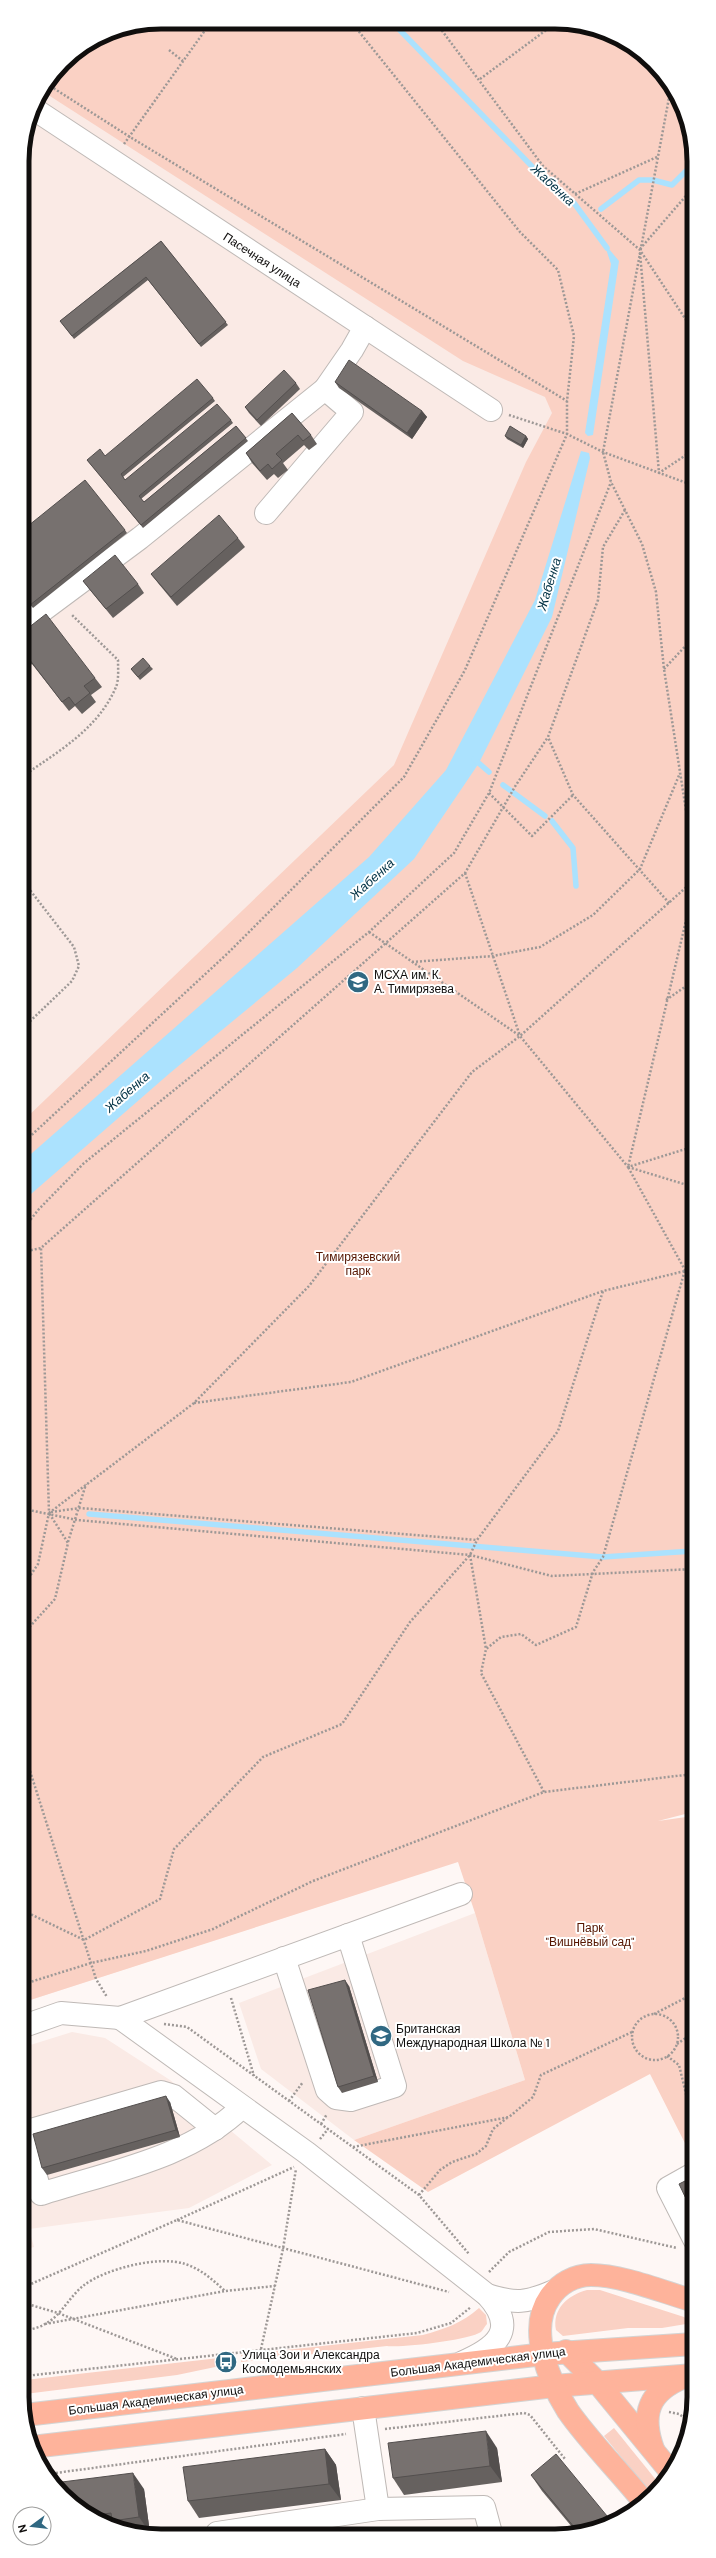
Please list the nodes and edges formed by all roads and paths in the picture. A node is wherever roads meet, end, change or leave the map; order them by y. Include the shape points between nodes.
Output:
1 (205, 29) edge
2 (357, 29) edge
3 (441, 29) edge
4 (546, 29) edge
5 (169, 50) dead end
6 (183, 61) junction
7 (480, 79) junction
8 (52, 87) edge
9 (669, 95) edge
10 (38, 112) edge
11 (130, 137) junction
12 (657, 156) junction
13 (575, 194) junction
14 (687, 195) edge
15 (640, 250) junction
16 (687, 321) edge
17 (365, 327) junction
18 (325, 389) junction
19 (567, 401) junction
20 (491, 410) joint
21 (567, 434) junction
22 (603, 452) junction
23 (687, 454) edge
24 (659, 473) junction
25 (611, 482) junction
26 (687, 483) edge
27 (626, 510) junction
28 (266, 514) dead end
29 (56, 600) junction
30 (29, 615) edge
31 (687, 644) edge
32 (664, 669) junction
33 (548, 736) junction
34 (29, 772) edge
35 (680, 773) junction
36 (489, 793) junction
37 (573, 795) junction
38 (504, 808) junction
39 (687, 817) edge
40 (640, 869) junction
41 (465, 874) junction
42 (687, 887) edge
43 (29, 889) edge
44 (670, 904) junction
45 (687, 915) edge
46 (369, 932) junction
47 (386, 945) junction
48 (493, 956) junction
49 (412, 962) junction
50 (687, 985) edge
51 (666, 1000) junction
52 (29, 1022) edge
53 (520, 1036) junction
54 (29, 1137) edge
55 (687, 1149) edge
56 (628, 1167) junction
57 (687, 1185) edge
58 (29, 1222) edge
59 (41, 1248) junction
60 (29, 1251) edge
61 (685, 1270) junction
62 (603, 1291) junction
63 (194, 1403) junction
64 (86, 1484) junction
65 (80, 1508) junction
66 (29, 1510) edge
67 (48, 1513) junction
68 (77, 1520) junction
69 (477, 1540) junction
70 (68, 1543) junction
71 (470, 1555) junction
72 (687, 1568) edge
73 (592, 1572) junction
74 (29, 1578) edge
75 (29, 1628) edge
76 (486, 1649) junction
77 (29, 1768) edge
78 (687, 1775) edge
79 (544, 1792) junction
80 (461, 1894) dead end
81 (29, 1913) edge
82 (348, 1935) junction
83 (84, 1940) junction
84 (284, 1958) junction
85 (91, 1963) junction
86 (226, 1981) junction
87 (29, 1982) edge
88 (687, 1997) edge
89 (654, 2014) junction
90 (120, 2018) junction
91 (157, 2023) dead end
92 (29, 2024) edge
93 (632, 2032) junction
94 (687, 2037) edge
95 (677, 2044) junction
96 (667, 2056) junction
97 (254, 2076) junction
98 (687, 2098) edge
99 (242, 2107) junction
100 (509, 2117) junction
101 (215, 2129) junction
102 (29, 2131) edge
103 (353, 2147) junction
104 (29, 2153) edge
105 (687, 2178) edge
106 (419, 2194) junction
107 (177, 2220) junction
108 (686, 2244) edge
109 (283, 2249) junction
110 (472, 2258) dead end
111 (482, 2269) dead end
112 (29, 2286) edge
113 (275, 2286) junction
114 (224, 2291) junction
115 (483, 2291) junction
116 (554, 2291) junction
117 (456, 2293) dead end
118 (687, 2299) edge
119 (29, 2304) edge
120 (58, 2313) junction
121 (45, 2324) junction
122 (29, 2329) edge
123 (687, 2344) edge
124 (261, 2349) junction
125 (566, 2351) junction
126 (232, 2353) junction
127 (544, 2354) junction
128 (177, 2360) junction
129 (458, 2365) junction
130 (234, 2366) dead end
131 (687, 2375) edge
132 (29, 2376) edge
133 (687, 2377) edge
134 (597, 2382) junction
135 (554, 2386) junction
136 (363, 2408) junction
137 (665, 2412) dead end
138 (30, 2414) edge
139 (685, 2418) edge
140 (367, 2431) junction
141 (38, 2446) edge
142 (654, 2451) junction
143 (565, 2459) dead end
144 (667, 2467) edge
145 (53, 2473) edge
146 (640, 2498) edge
147 (378, 2509) junction
148 (244, 2529) edge
149 (490, 2529) edge

1 - 6 path
2 - 19 path via 520,232 558,270 574,336
3 - 7 path
4 - 7 path
5 - 6 path
6 - 11 path
7 - 13 path via 543,166
8 - 11 path
9 - 12 path
10 - 17 street, Пасечная улица
11 - 19 path
12 - 13 path
12 - 15 path
13 - 15 path
14 - 15 path
15 - 16 path
15 - 22 path
15 - 24 path
17 - 18 street
17 - 20 street, Пасечная улица
18 - 28 street via 352,412
18 - 29 street via 140,538
19 - 21 path
20 - 21 path
21 - 22 path
21 - 54 path via 465,670 404,777 228,953
22 - 24 path
22 - 25 path
23 - 24 path
24 - 26 path
25 - 27 path
25 - 36 path
27 - 32 path via 642,544 656,592
27 - 33 path via 603,547 598,600
29 - 30 street
29 - 34 path via 118,660 117,686 100,713 81,735
31 - 32 path
32 - 35 path
33 - 37 path
33 - 38 path
35 - 39 path
35 - 40 path
36 - 38 path
36 - 46 path via 454,854
37 - 38 path via 532,836
37 - 40 path
38 - 41 path
40 - 44 path
40 - 48 path via 592,915 540,947
41 - 47 path
41 - 48 path
42 - 44 path
43 - 52 path via 74,947 80,966 72,981
44 - 53 path
45 - 51 path
46 - 47 path
46 - 58 path via 83,1164
47 - 49 path
47 - 59 path
48 - 49 path
48 - 53 path
49 - 53 path
50 - 51 path
51 - 56 path
53 - 56 path
53 - 63 path via 472,1072 308,1286
55 - 56 path
56 - 57 path
56 - 61 path
59 - 60 path
59 - 67 path
61 - 62 path
61 - 73 path via 603,1557
62 - 63 path via 351,1382
62 - 69 path via 558,1431
63 - 64 path
64 - 65 path
64 - 67 path
65 - 67 path
65 - 68 path
65 - 69 path
66 - 67 path
67 - 68 path
67 - 70 path
67 - 74 path via 38,1564
68 - 70 path
68 - 71 path
69 - 71 path
70 - 75 path via 56,1599
71 - 73 path via 552,1576
71 - 76 path
71 - 83 path via 410,1622 342,1724 263,1758 174,1849 160,1899
72 - 73 path
73 - 76 path via 576,1626 536,1645 521,1634 501,1636
76 - 79 path via 481,1673
77 - 83 path
78 - 79 path
79 - 85 path via 313,1881 213,1930 146,1951
80 - 82 street
81 - 83 path
82 - 84 street
82 - 84 street via 395,2086 351,2100 336,2098 327,2090
83 - 85 path
84 - 86 street
85 - 87 path
85 - 90 path via 96,1979
86 - 90 street
86 - 97 path
88 - 89 path
89 - 93 path via 640,2019
89 - 95 path via 668,2018 673,2023 678,2036
90 - 92 street via 61,2013
90 - 99 street
91 - 97 path via 187,2027
93 - 96 path via 634,2047 645,2058 652,2060
93 - 100 path via 541,2075 533,2096
94 - 95 path
95 - 96 path
96 - 98 path via 679,2065
97 - 103 path
99 - 101 street via 224,2125
99 - 115 street via 307,2153
100 - 103 path
100 - 106 path via 493,2129 486,2146 476,2154 452,2162 440,2170
101 - 102 street via 174,2096 161,2092
101 - 104 street via 183,2149 41,2194
103 - 106 path
105 - 108 street via 668,2188
106 - 110 path
107 - 109 path
107 - 109 path via 296,2166
107 - 112 path
108 - 115 path via 594,2229 549,2232 509,2252
109 - 113 path
109 - 117 path
111 - 115 path
113 - 114 path
113 - 124 path
114 - 120 path via 209,2276 184,2263 152,2262 114,2269 83,2286
114 - 121 path
115 - 116 street via 520,2302 533,2300
115 - 124 path via 451,2323 417,2333
115 - 129 street via 498,2307 504,2327 500,2336 488,2349
116 - 118 main road via 571,2279 591,2275 609,2277
116 - 127 main road via 545,2303 542,2315 540,2328
119 - 120 path
120 - 121 path
120 - 128 path
121 - 122 path
123 - 125 main road, Большая Академическая улица
124 - 126 path
125 - 127 main road, Большая Академическая улица
125 - 134 main road
126 - 128 path
126 - 130 path
127 - 129 main road, Большая Академическая улица
127 - 135 main road
128 - 132 path
129 - 138 main road, Большая Академическая улица
131 - 134 main road
133 - 142 main road via 668,2384 655,2395 647,2421 648,2437
134 - 135 main road
134 - 142 main road
135 - 136 main road
135 - 146 main road via 569,2411
136 - 140 street
136 - 141 main road
137 - 139 path via 679,2414
140 - 143 path via 524,2413 530,2415
140 - 145 path
140 - 147 street
142 - 144 main road
147 - 148 street
147 - 149 street via 484,2507

